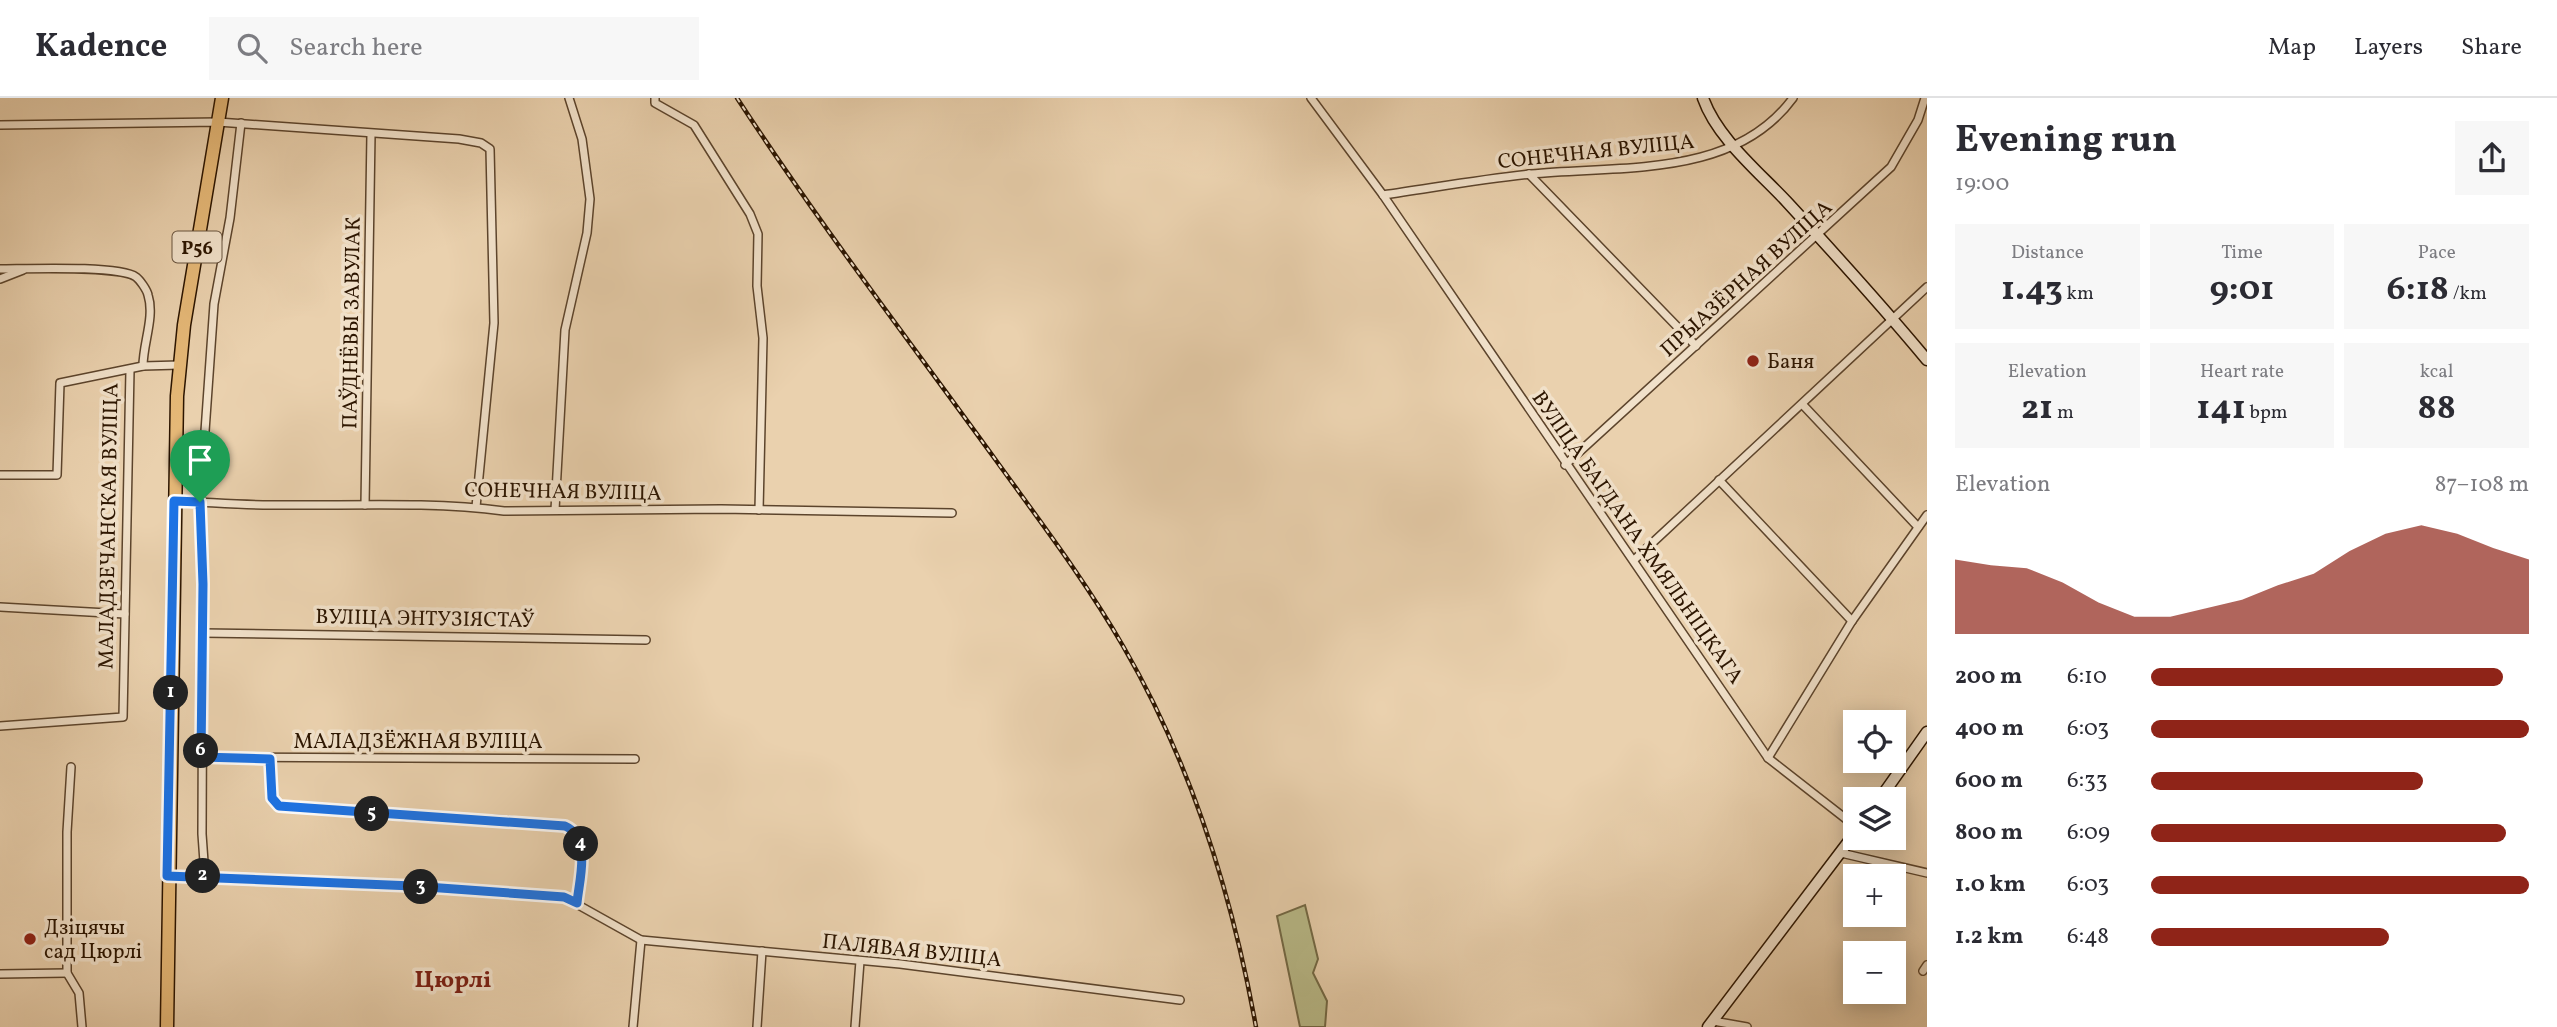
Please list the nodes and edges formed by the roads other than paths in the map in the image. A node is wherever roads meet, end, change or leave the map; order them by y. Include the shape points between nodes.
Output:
1 (222, 98) edge
2 (569, 98) edge
3 (655, 98) edge
4 (1311, 98) edge
5 (1703, 98) edge
6 (1793, 98) edge
7 (1925, 98) edge
8 (218, 122) junction
9 (241, 123) junction
10 (0, 125) edge
11 (372, 134) junction
12 (1736, 146) junction
13 (1529, 174) junction
14 (1383, 195) junction
15 (1817, 235) junction
16 (0, 269) edge
17 (27, 269) junction
18 (0, 279) edge
19 (1927, 287) edge
20 (1894, 320) junction
21 (1696, 346) junction
22 (1927, 360) edge
23 (180, 365) junction
24 (143, 366) junction
25 (130, 370) junction
26 (1803, 405) junction
27 (1565, 465) junction
28 (0, 475) edge
29 (1719, 480) junction
30 (174, 501) junction
31 (200, 502) junction
32 (365, 505) junction
33 (476, 507) junction
34 (555, 510) junction
35 (759, 510) junction
36 (952, 513) dead end
37 (1927, 514) edge
38 (1918, 527) junction
39 (1634, 560) junction
40 (0, 607) edge
41 (125, 614) junction
42 (1852, 621) junction
43 (202, 633) junction
44 (646, 640) dead end
45 (0, 726) edge
46 (1927, 732) edge
47 (201, 757) junction
48 (1768, 758) junction
49 (270, 759) junction
50 (635, 759) dead end
51 (71, 767) dead end
52 (1888, 787) edge
53 (1843, 817) edge
54 (1843, 850) edge
55 (1841, 853) junction
56 (1927, 873) edge
57 (167, 876) junction
58 (205, 876) junction
59 (577, 903) junction
60 (641, 940) junction
61 (762, 951) junction
62 (860, 961) junction
63 (67, 973) junction
64 (0, 974) edge
65 (1180, 1000) dead end
66 (1711, 1024) edge
67 (82, 1027) edge
68 (167, 1027) edge
69 (633, 1027) edge
70 (757, 1027) edge
71 (855, 1027) edge
72 (1747, 1027) edge

1 - 8 main road, Р56
2 - 34 street via 582,139 590,199 565,343
3 - 35 street via 655,103 694,125 758,234 763,338
4 - 14 street, ВУЛІЦА БАГДАНА ХМЯЛЬНІЦКАГА
5 - 12 street via 1708,112
6 - 12 street, СОНЕЧНАЯ ВУЛІЦА via 1777,119
7 - 15 street, ПРЫАЗЁРНАЯ ВУЛІЦА via 1891,167
8 - 9 street
8 - 10 street
8 - 23 main road, Р56
9 - 11 street
9 - 31 street via 214,304
11 - 32 street, ПАЎДНЁВЫ ЗАВУЛАК
11 - 33 street via 459,139 490,149 494,323
12 - 13 street, СОНЕЧНАЯ ВУЛІЦА via 1695,160
12 - 15 street
13 - 14 street, СОНЕЧНАЯ ВУЛІЦА
13 - 21 street
14 - 27 street, ВУЛІЦА БАГДАНА ХМЯЛЬНІЦКАГА
15 - 20 street
15 - 21 street, ПРЫАЗЁРНАЯ ВУЛІЦА
16 - 17 street
17 - 18 street
17 - 24 street via 123,272 137,277 148,294 150,316
19 - 20 street
20 - 22 street
20 - 26 street
21 - 27 street, ПРЫАЗЁРНАЯ ВУЛІЦА
23 - 24 street
23 - 30 main road, Р56
24 - 25 street
25 - 28 street via 60,383 57,475
25 - 41 street, МАЛАДЗЕЧАНСКАЯ ВУЛІЦА
26 - 29 street
26 - 38 street
27 - 39 street, ВУЛІЦА БАГДАНА ХМЯЛЬНІЦКАГА
29 - 39 street
29 - 42 street
30 - 31 street, СОНЕЧНАЯ ВУЛІЦА
30 - 57 main road, Р56
31 - 32 street, СОНЕЧНАЯ ВУЛІЦА
31 - 43 street
32 - 33 street, СОНЕЧНАЯ ВУЛІЦА
33 - 34 street, СОНЕЧНАЯ ВУЛІЦА
34 - 35 street, СОНЕЧНАЯ ВУЛІЦА
35 - 36 street, СОНЕЧНАЯ ВУЛІЦА
37 - 38 street
38 - 42 street
39 - 48 street, ВУЛІЦА БАГДАНА ХМЯЛЬНІЦКАГА
40 - 41 street
41 - 45 street, МАЛАДЗЕЧАНСКАЯ ВУЛІЦА via 123,717
42 - 48 street
43 - 44 street, ВУЛІЦА ЭНТУЗІЯСТАЎ
43 - 47 street
46 - 52 street
47 - 49 street, МАЛАДЗЁЖНАЯ ВУЛІЦА
47 - 58 street
48 - 53 street, ВУЛІЦА БАГДАНА ХМЯЛЬНІЦКАГА
49 - 50 street, МАЛАДЗЁЖНАЯ ВУЛІЦА
49 - 59 street via 272,798 279,806 570,828 582,849
51 - 63 street via 66,832
54 - 55 street
55 - 56 street
55 - 66 street
57 - 58 street
57 - 68 main road, Р56
58 - 59 street via 564,897
59 - 60 street
60 - 61 street, ПАЛЯВАЯ ВУЛІЦА
60 - 69 street
61 - 62 street, ПАЛЯВАЯ ВУЛІЦА
61 - 70 street
62 - 65 street, ПАЛЯВАЯ ВУЛІЦА
62 - 71 street
63 - 64 street
63 - 67 street via 79,993
66 - 72 street

